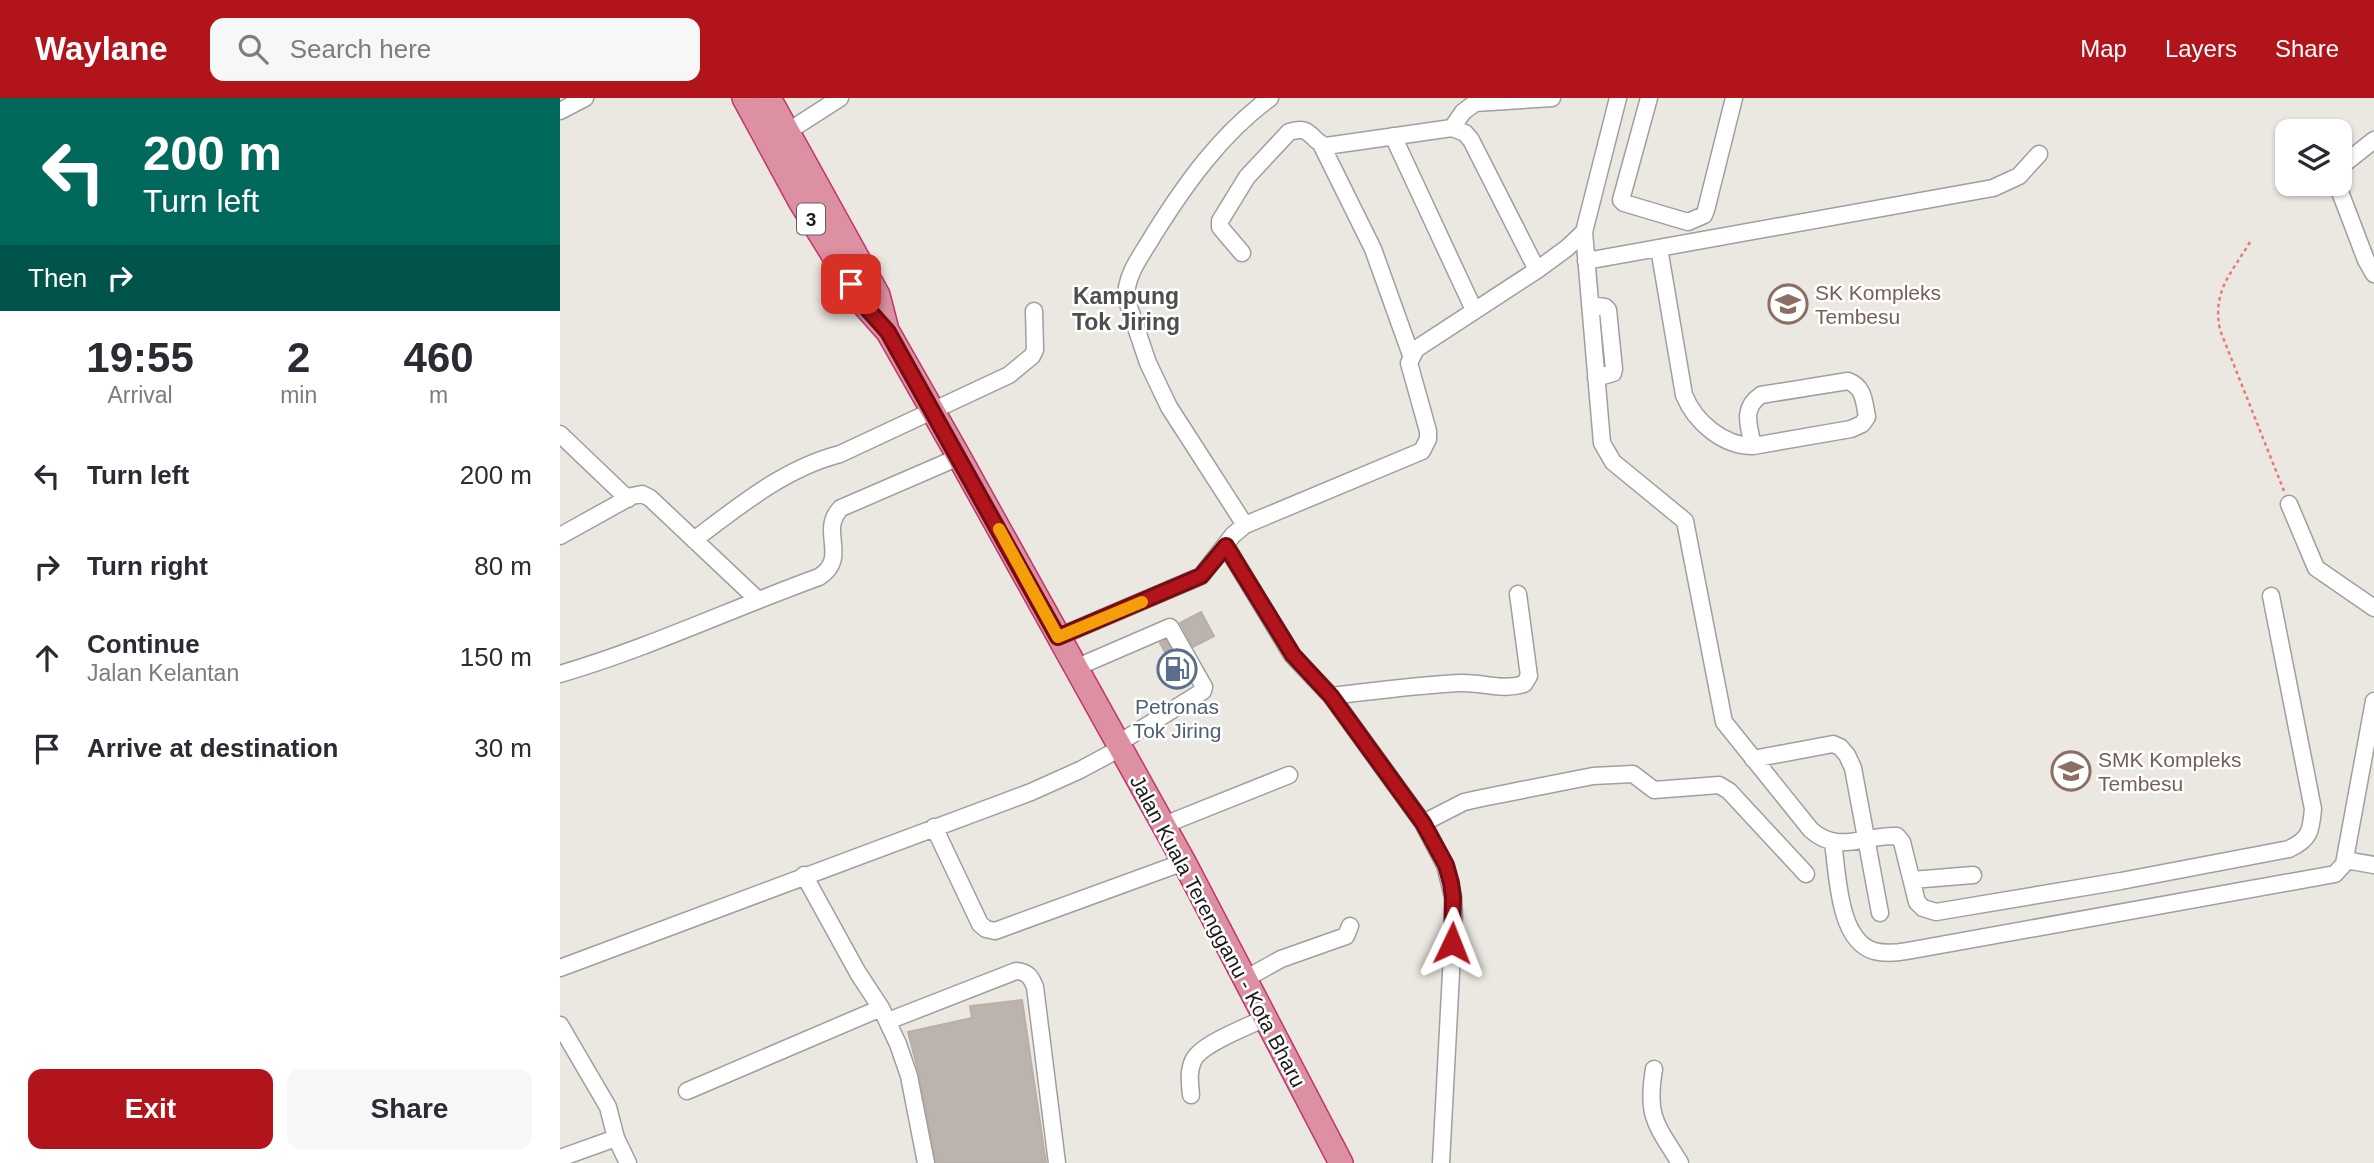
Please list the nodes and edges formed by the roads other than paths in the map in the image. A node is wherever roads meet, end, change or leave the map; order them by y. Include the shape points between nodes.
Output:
1 (585, 98) edge
2 (744, 98) edge
3 (841, 98) edge
4 (1270, 98) edge
5 (1552, 98) edge
6 (1618, 98) edge
7 (1649, 98) edge
8 (1734, 98) edge
9 (560, 111) edge
10 (776, 111) edge
11 (1452, 128) junction
12 (1393, 136) junction
13 (2374, 140) edge
14 (1322, 146) junction
15 (2039, 154) dead end
16 (2352, 157) edge
17 (2342, 196) edge
18 (1584, 232) junction
19 (1659, 248) junction
20 (1242, 253) dead end
21 (1586, 261) junction
22 (1536, 270) junction
23 (2374, 274) edge
24 (1474, 310) junction
25 (1034, 311) dead end
26 (888, 332) junction
27 (1411, 355) junction
28 (933, 412) junction
29 (560, 434) edge
30 (1753, 446) junction
31 (959, 457) junction
32 (628, 499) junction
33 (2289, 504) road end
34 (1245, 526) junction
35 (560, 536) edge
36 (694, 540) junction
37 (1226, 546) junction
38 (1518, 594) dead end
39 (2271, 596) dead end
40 (757, 599) junction
41 (2374, 608) edge
42 (1058, 637) junction
43 (1075, 668) junction
44 (560, 674) edge
45 (1331, 696) junction
46 (2374, 701) edge
47 (1118, 746) junction
48 (1753, 759) junction
49 (1289, 775) dead end
50 (1423, 823) junction
51 (1164, 825) junction
52 (934, 827) junction
53 (1867, 839) junction
54 (1833, 843) junction
55 (2345, 860) junction
56 (1184, 862) junction
57 (2374, 865) edge
58 (1806, 874) dead end
59 (803, 875) junction
60 (1973, 875) dead end
61 (1912, 880) junction
62 (1880, 913) dead end
63 (1350, 926) dead end
64 (560, 968) edge
65 (1245, 979) junction
66 (885, 1014) junction
67 (1265, 1018) junction
68 (560, 1025) edge
69 (1654, 1069) dead end
70 (687, 1091) dead end
71 (1191, 1095) dead end
72 (616, 1138) junction
73 (560, 1158) edge
74 (628, 1163) edge
75 (926, 1163) edge
76 (1057, 1163) edge
77 (1341, 1163) edge
78 (1441, 1163) edge
79 (1680, 1163) edge

1 - 9 street
2 - 26 highway, 3 via 822,237 864,305
3 - 10 street
4 - 34 street via 1229,134 1185,185 1126,288 1148,363 1169,407
5 - 11 street via 1475,103
6 - 18 street
7 - 8 street via 1620,200 1688,222 1706,210
10 - 26 highway, 3 via 877,295
11 - 12 street
11 - 22 street via 1465,132 1471,140
12 - 14 street
12 - 24 street
13 - 16 street
14 - 20 street via 1310,132 1293,130 1247,177 1220,224
14 - 27 street via 1373,249
15 - 19 street via 2019,176 1993,188
17 - 23 street
18 - 21 street
18 - 22 street
19 - 21 street
19 - 30 street via 1689,407 1695,417 1728,441
21 - 48 street via 1602,443 1613,462 1685,521 1724,722
22 - 24 street
24 - 27 street
25 - 28 street via 1032,356 1009,375
26 - 28 highway, Jalan Kuala Terengganu - Kota Bharu / 3
27 - 34 street via 1410,371 1428,430 1422,451
28 - 31 highway, Jalan Kuala Terengganu - Kota Bharu / 3
28 - 36 street via 816,460 752,496
29 - 32 street
30 - 30 street via 1862,424 1867,417 1862,392 1847,380 1761,395 1747,411
31 - 40 street via 841,508 831,523 834,555 828,571
31 - 42 highway, Jalan Kuala Terengganu - Kota Bharu / 3
32 - 35 street
32 - 36 street via 642,494 650,498
33 - 41 street via 2316,568
34 - 37 street
36 - 40 street
37 - 42 street via 1201,576
37 - 45 street via 1293,655
38 - 45 street via 1530,676 1524,684 1506,688 1427,685
39 - 61 street via 2313,809 2311,829 2300,843 2121,881 1936,912 1920,906
40 - 44 street via 625,653
42 - 43 highway, Jalan Kuala Terengganu - Kota Bharu / 3
43 - 47 highway, Jalan Kuala Terengganu - Kota Bharu / 3
43 - 47 street via 1170,627 1204,687
45 - 50 street
46 - 55 street
47 - 51 highway, Jalan Kuala Terengganu - Kota Bharu / 3
47 - 52 street via 1050,784
48 - 53 street via 1833,744 1840,747 1853,768
48 - 54 street via 1811,830
49 - 51 street
50 - 58 street via 1473,800 1593,776 1633,774 1654,790 1719,785
50 - 78 street via 1446,865 1453,897
51 - 56 highway, Jalan Kuala Terengganu - Kota Bharu / 3
52 - 56 street via 980,924 995,931
52 - 59 street
53 - 54 street
53 - 61 street via 1900,838
53 - 62 street
54 - 55 street via 1847,926 1866,947 1886,953 2335,874
55 - 57 street
56 - 65 highway, Jalan Kuala Terengganu - Kota Bharu / 3
59 - 64 street
59 - 66 street
60 - 61 street
63 - 65 street via 1346,936 1281,959
65 - 67 highway, Jalan Kuala Terengganu - Kota Bharu / 3
66 - 70 street
66 - 75 street via 908,1076
66 - 76 street via 1016,971 1025,972 1035,987
67 - 71 street via 1202,1050 1193,1060
67 - 77 highway, Jalan Kuala Terengganu - Kota Bharu / 3
68 - 72 street via 608,1107
69 - 79 street via 1651,1110
72 - 73 street
72 - 74 street

